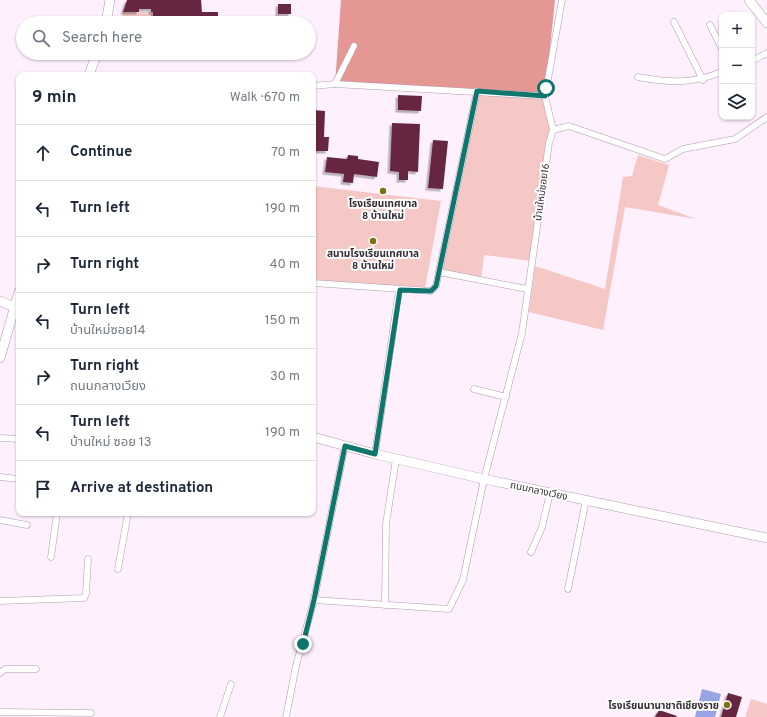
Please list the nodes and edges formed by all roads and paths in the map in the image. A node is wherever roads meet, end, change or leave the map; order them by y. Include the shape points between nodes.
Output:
1 (110, 0) edge
2 (562, 0) edge
3 (749, 0) edge
4 (107, 16) edge
5 (674, 22) dead end
6 (767, 23) edge
7 (710, 25) dead end
8 (354, 46) dead end
9 (722, 48) edge
10 (767, 53) edge
11 (755, 59) edge
12 (94, 60) edge
13 (90, 72) edge
14 (719, 73) edge
15 (638, 78) dead end
16 (703, 80) junction
17 (335, 84) junction
18 (316, 86) edge
19 (477, 91) junction
20 (545, 96) junction
21 (767, 117) edge
22 (553, 130) junction
23 (440, 272) junction
24 (316, 283) edge
25 (527, 288) junction
26 (400, 290) junction
27 (0, 301) edge
28 (16, 308) edge
29 (16, 311) edge
30 (0, 358) edge
31 (474, 389) dead end
32 (506, 397) junction
33 (316, 437) edge
34 (0, 438) edge
35 (16, 440) edge
36 (345, 446) junction
37 (375, 454) junction
38 (396, 459) junction
39 (0, 477) edge
40 (16, 479) edge
41 (484, 479) junction
42 (550, 493) junction
43 (586, 500) junction
44 (57, 516) edge
45 (127, 516) edge
46 (0, 520) edge
47 (27, 525) dead end
48 (767, 538) edge
49 (531, 552) dead end
50 (51, 557) dead end
51 (88, 559) dead end
52 (118, 569) dead end
53 (568, 589) dead end
54 (314, 600) junction
55 (0, 601) edge
56 (385, 605) junction
57 (36, 669) dead end
58 (0, 673) edge
59 (231, 684) dead end
60 (0, 712) edge
61 (90, 713) dead end
62 (220, 717) edge
63 (286, 717) edge

1 - 4 main road
2 - 20 street
3 - 6 main road
5 - 16 street
7 - 9 street
8 - 17 street
10 - 11 street
12 - 13 main road
14 - 16 street
15 - 16 street via 680,82
17 - 18 street
17 - 19 street
19 - 20 street
19 - 23 street
20 - 22 street
21 - 22 street via 735,139 683,149 666,159 568,126
22 - 25 street, บ้านใหม่ซอย16
23 - 25 street
23 - 26 street via 436,286 431,291
24 - 26 street
25 - 32 street, บ้านใหม่ซอย16 via 522,333
26 - 37 street
27 - 28 main road
29 - 30 main road
31 - 32 street
32 - 41 street, บ้านใหม่ซอย16
33 - 36 main road, ถนนกลางเวียง
34 - 35 street
36 - 37 main road, ถนนกลางเวียง
36 - 54 street
37 - 38 main road, ถนนกลางเวียง
38 - 41 main road, ถนนกลางเวียง
38 - 56 street via 386,524
39 - 40 street
41 - 42 main road, ถนนกลางเวียง
41 - 56 street, บ้านใหม่ซอย16 via 463,580 449,609
42 - 43 main road, ถนนกลางเวียง
42 - 49 street via 540,533
43 - 48 main road, ถนนกลางเวียง
43 - 53 street
44 - 50 street
45 - 52 street
46 - 47 street
51 - 55 street via 84,598
54 - 56 street
54 - 63 street via 296,666
57 - 58 street via 5,669
59 - 62 street
60 - 61 street

